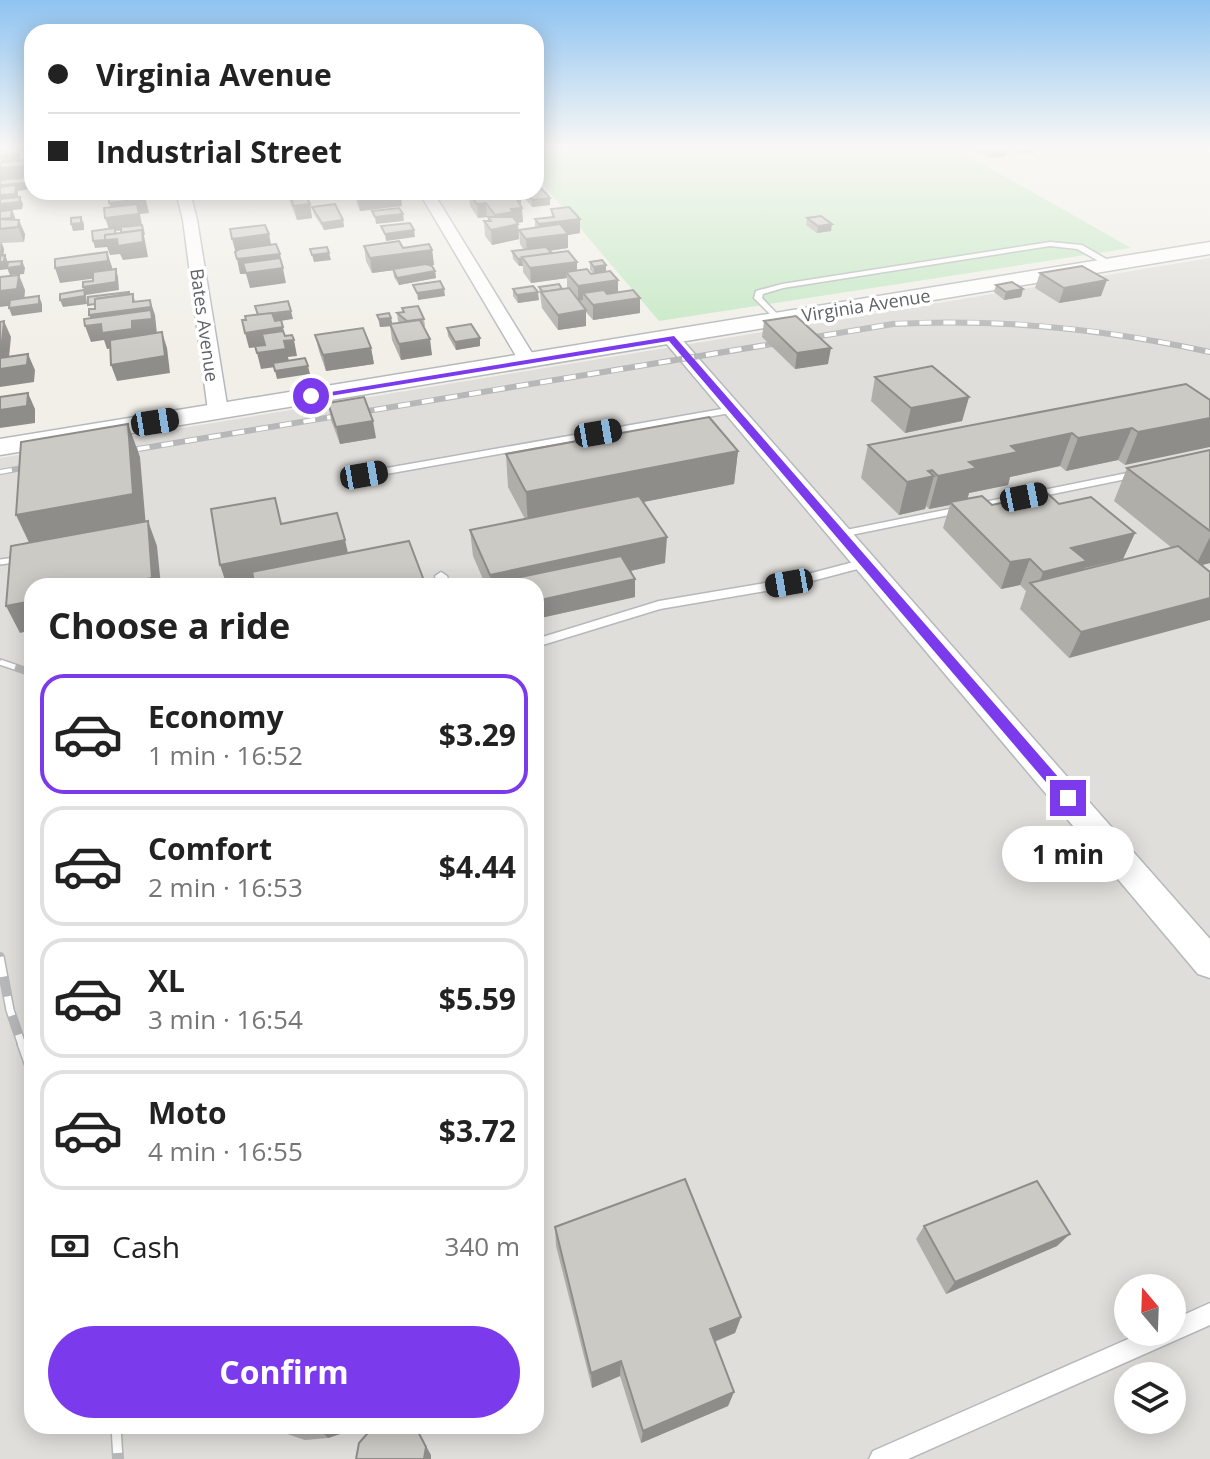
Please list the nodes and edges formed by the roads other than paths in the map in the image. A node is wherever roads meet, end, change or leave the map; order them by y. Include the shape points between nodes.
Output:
1 (189, 214) edge
2 (439, 214) edge
3 (1210, 248) edge
4 (1111, 264) junction
5 (779, 320) junction
6 (671, 338) junction
7 (528, 361) junction
8 (733, 410) junction
9 (218, 411) junction
10 (0, 447) edge
11 (1148, 472) edge
12 (364, 475) dead end
13 (841, 534) junction
14 (865, 563) junction
15 (544, 641) edge
16 (1210, 963) edge
17 (1210, 1314) edge
18 (1186, 1324) edge
19 (1136, 1346) edge
20 (881, 1459) edge

1 - 9 street, Bates Avenue
2 - 7 street
3 - 4 street, Virginia Avenue
4 - 5 street, Virginia Avenue
4 - 5 lane via 1079,247 1050,244 759,293 762,304
5 - 6 street, Virginia Avenue
6 - 7 street, Virginia Avenue
6 - 8 street
7 - 9 street, Virginia Avenue
8 - 12 lane
8 - 13 street
9 - 10 street, Virginia Avenue
11 - 13 lane
13 - 14 street
14 - 15 lane via 789,583 659,605
14 - 16 street
17 - 18 lane
19 - 20 lane

